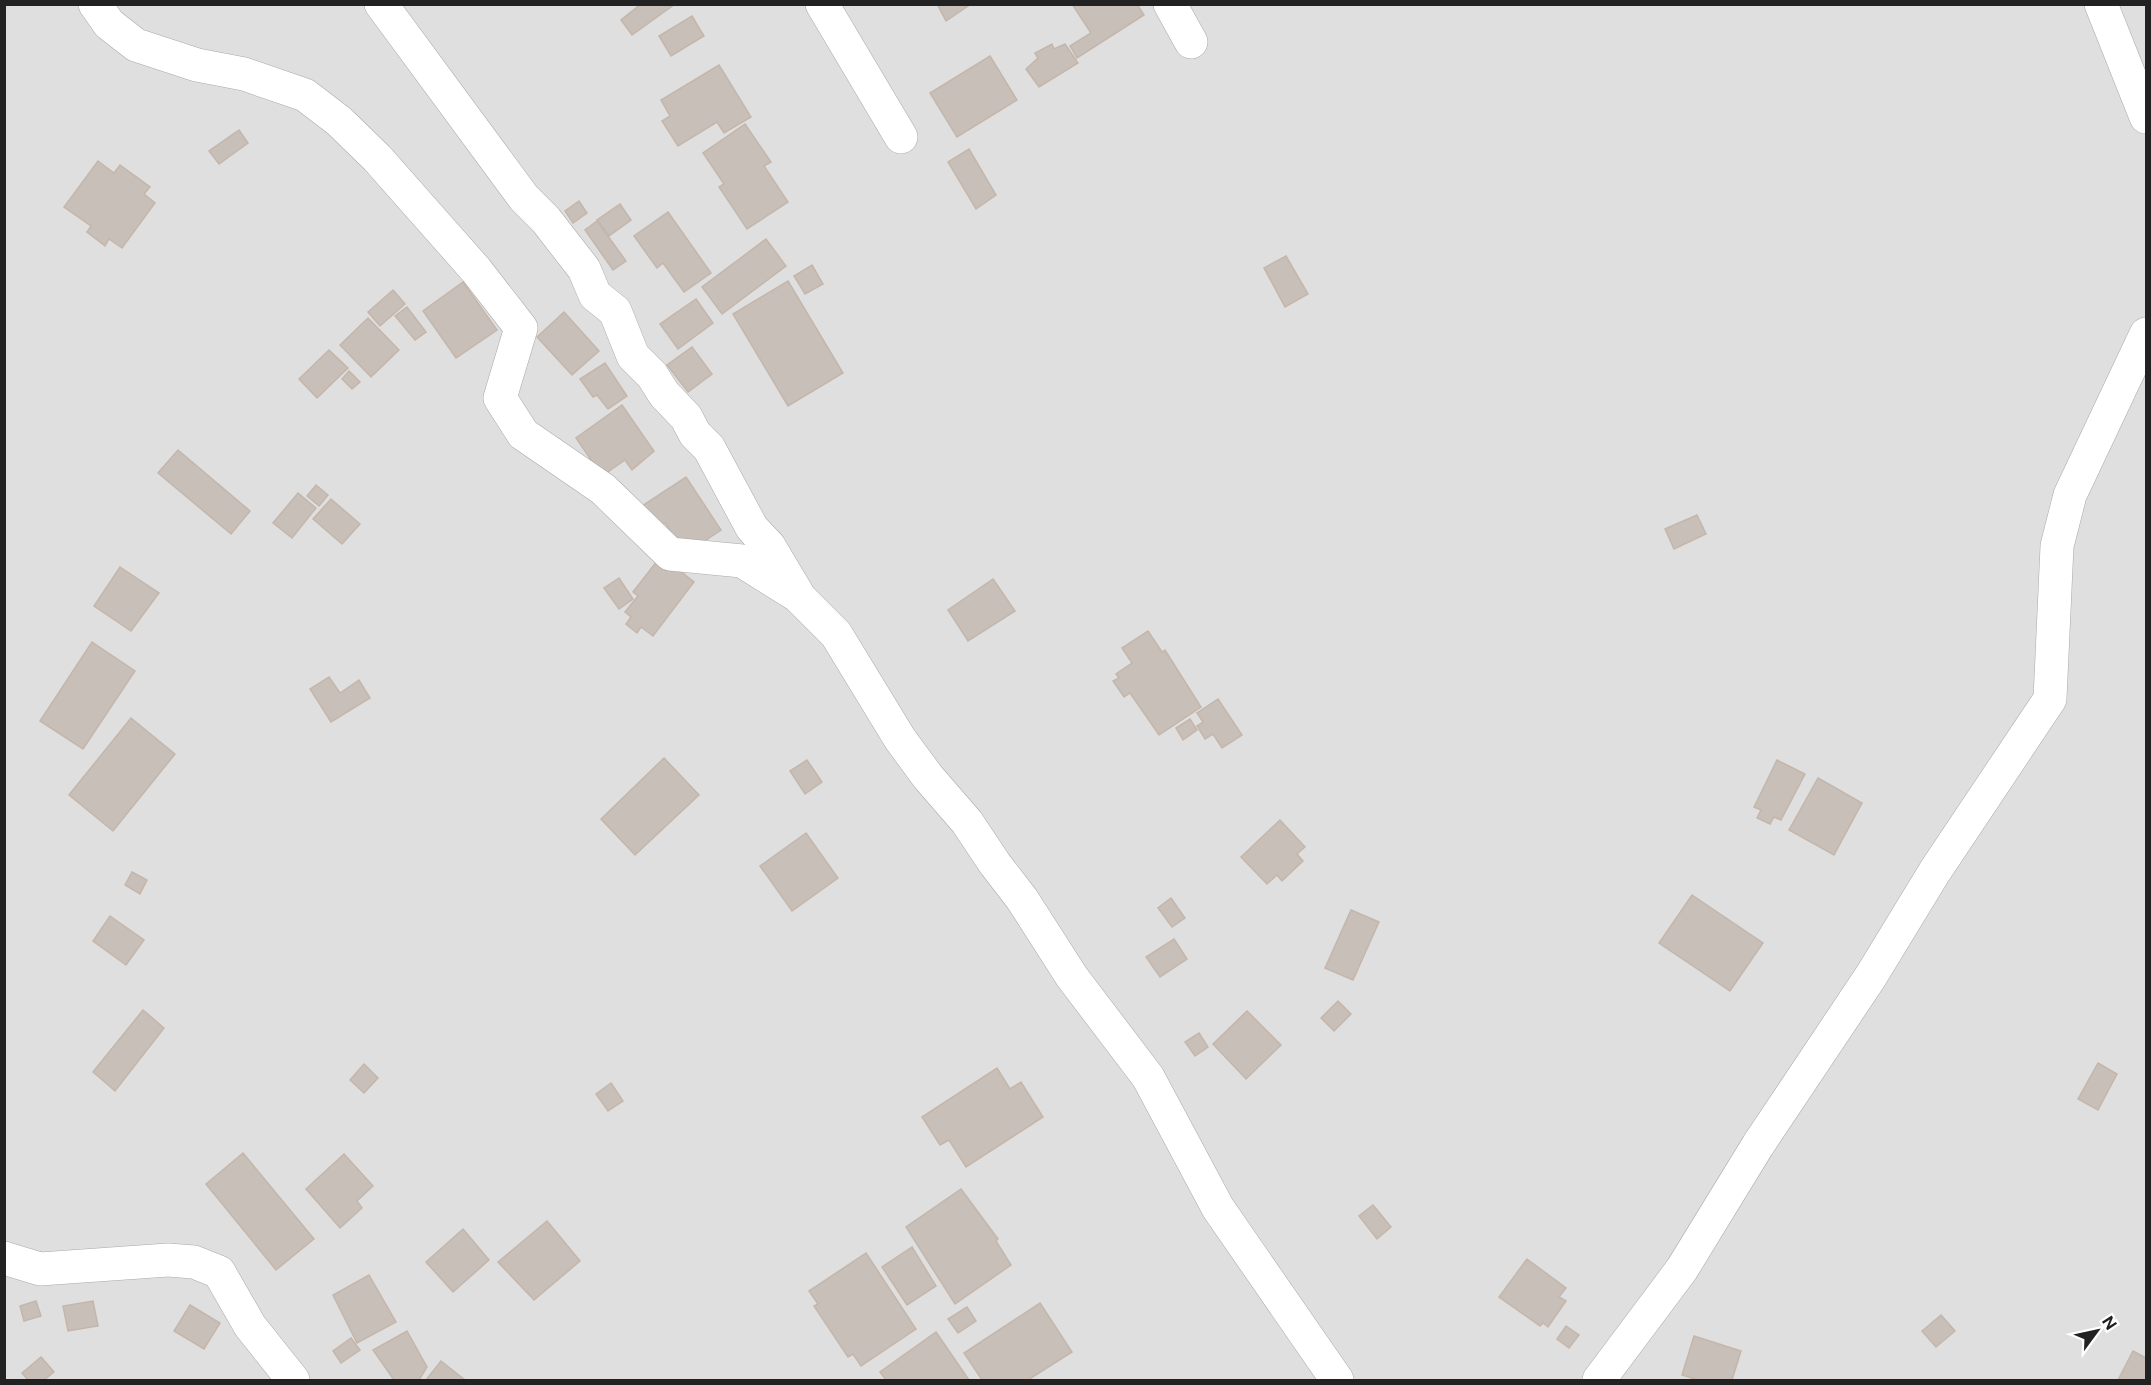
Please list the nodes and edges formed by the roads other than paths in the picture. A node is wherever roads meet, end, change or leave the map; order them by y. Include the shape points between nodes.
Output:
1 (95, 4) edge
2 (381, 4) edge
3 (822, 4) edge
4 (1170, 4) edge
5 (2101, 4) edge
6 (1191, 42) dead end
7 (2146, 117) edge
8 (901, 137) dead end
9 (2146, 334) edge
10 (798, 596) junction
11 (4, 1258) edge
12 (292, 1380) edge
13 (1337, 1380) edge
14 (1599, 1380) edge

1 - 10 street via 109,24 136,45 305,95 339,121 476,270 521,328 500,398 523,434 603,489 670,554 742,561
2 - 10 street via 524,198 584,269 596,295 615,311 633,356 709,448 752,528 769,546
3 - 8 street
4 - 6 street
5 - 7 street
9 - 14 street via 2070,495 2057,546 2050,699 1758,1145 1682,1269
10 - 13 street via 836,634 900,739 968,822 1072,977 1148,1077 1218,1208
11 - 12 street via 40,1269 168,1260 203,1265 219,1272 250,1326

